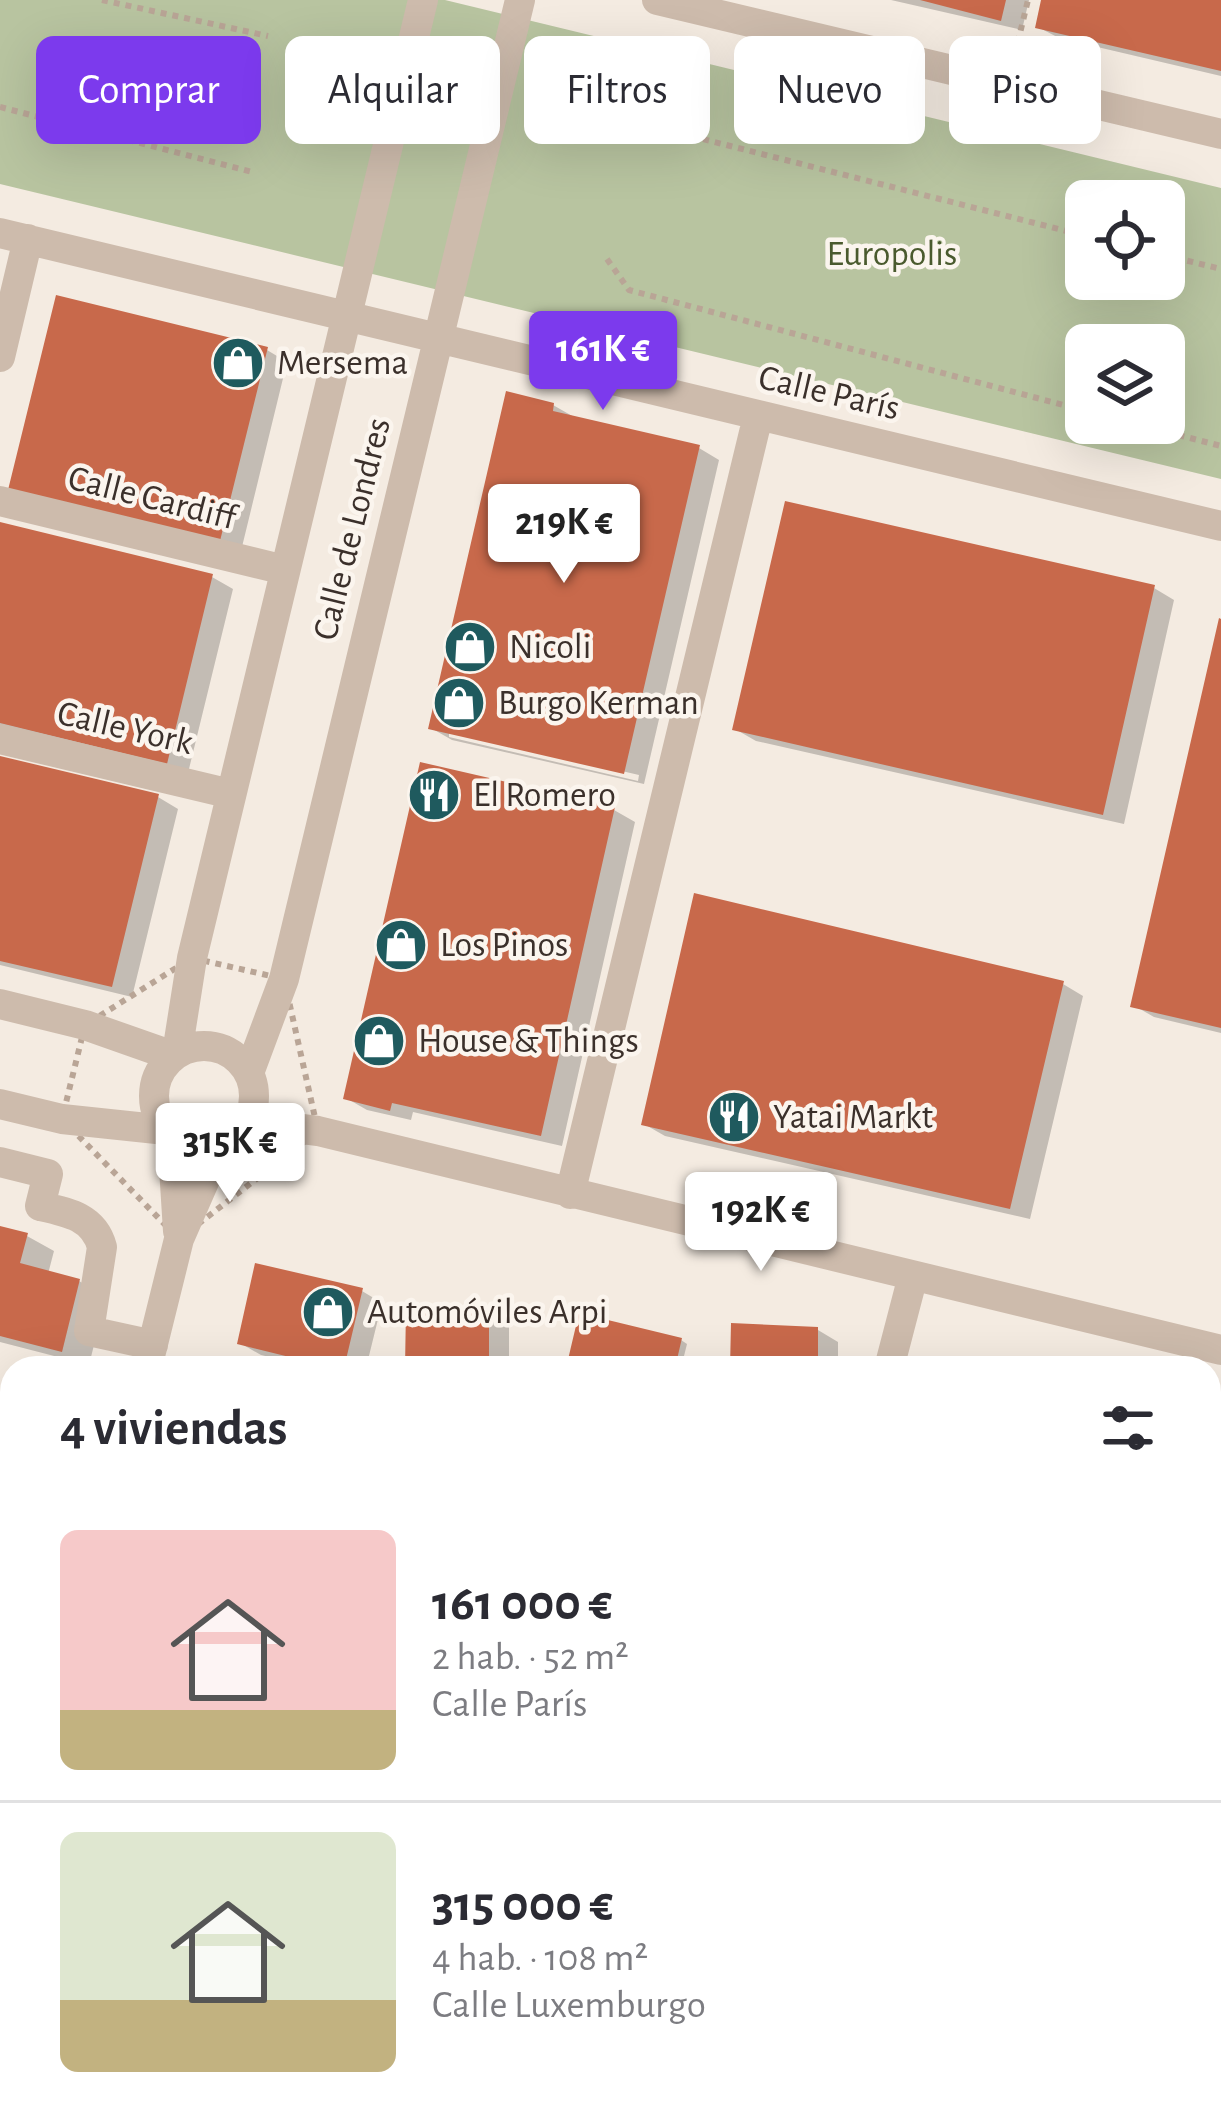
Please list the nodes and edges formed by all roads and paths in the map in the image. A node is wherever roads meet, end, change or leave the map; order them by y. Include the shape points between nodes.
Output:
1 (101, 0) edge
2 (423, 0) edge
3 (520, 0) edge
4 (657, 0) edge
5 (1028, 0) edge
6 (268, 36) dead end
7 (1019, 36) edge
8 (949, 67) edge
9 (1101, 104) edge
10 (0, 107) edge
11 (1221, 134) edge
12 (710, 141) edge
13 (252, 172) dead end
14 (1065, 231) edge
15 (14, 236) edge
16 (607, 259) dead end
17 (1185, 260) edge
18 (1221, 269) edge
19 (346, 316) junction
20 (438, 338) junction
21 (0, 357) edge
22 (1065, 405) edge
23 (758, 416) junction
24 (1185, 437) edge
25 (1221, 446) edge
26 (0, 501) edge
27 (1221, 526) edge
28 (285, 570) junction
29 (0, 739) edge
30 (232, 794) junction
31 (192, 958) junction
32 (284, 979) junction
33 (0, 1004) edge
34 (85, 1025) junction
35 (175, 1054) junction
36 (251, 1081) junction
37 (0, 1104) edge
38 (62, 1119) junction
39 (248, 1122) junction
40 (318, 1131) junction
41 (169, 1133) junction
42 (221, 1143) junction
43 (0, 1162) edge
44 (570, 1194) junction
45 (179, 1239) junction
46 (913, 1276) junction
47 (1221, 1350) edge
48 (150, 1356) edge
49 (892, 1356) edge

1 - 6 path
2 - 19 street, Calle de Londres
3 - 20 street, Calle de Londres
4 - 8 street
5 - 7 path
9 - 11 street
10 - 13 path
12 - 14 path
15 - 19 street, Calle París
15 - 21 street
16 - 22 path via 629,290
17 - 18 path
19 - 20 street, Calle París
19 - 28 street, Calle de Londres
20 - 23 street, Calle París
20 - 32 street, Calle de Londres
23 - 27 street, Calle París
23 - 44 street
24 - 25 path
26 - 28 street, Calle Cardiff
28 - 30 street, Calle de Londres
29 - 30 street, Calle York
30 - 31 street, Calle de Londres
31 - 32 path
31 - 34 path
31 - 35 street, Calle de Londres
32 - 36 street, Calle de Londres
32 - 40 path
33 - 34 street
34 - 35 street
34 - 38 path
35 - 36 street via 217,1047 236,1057
35 - 41 street via 154,1083
36 - 39 street
36 - 40 street
37 - 38 street
38 - 41 street
38 - 45 path
39 - 40 street
39 - 42 street
40 - 44 street
40 - 45 path
41 - 42 street via 187,1144
41 - 45 street
42 - 45 street
43 - 48 street via 48,1174 40,1206 78,1216 98,1235 89,1331
44 - 46 street
45 - 48 street
46 - 47 street
46 - 49 street

